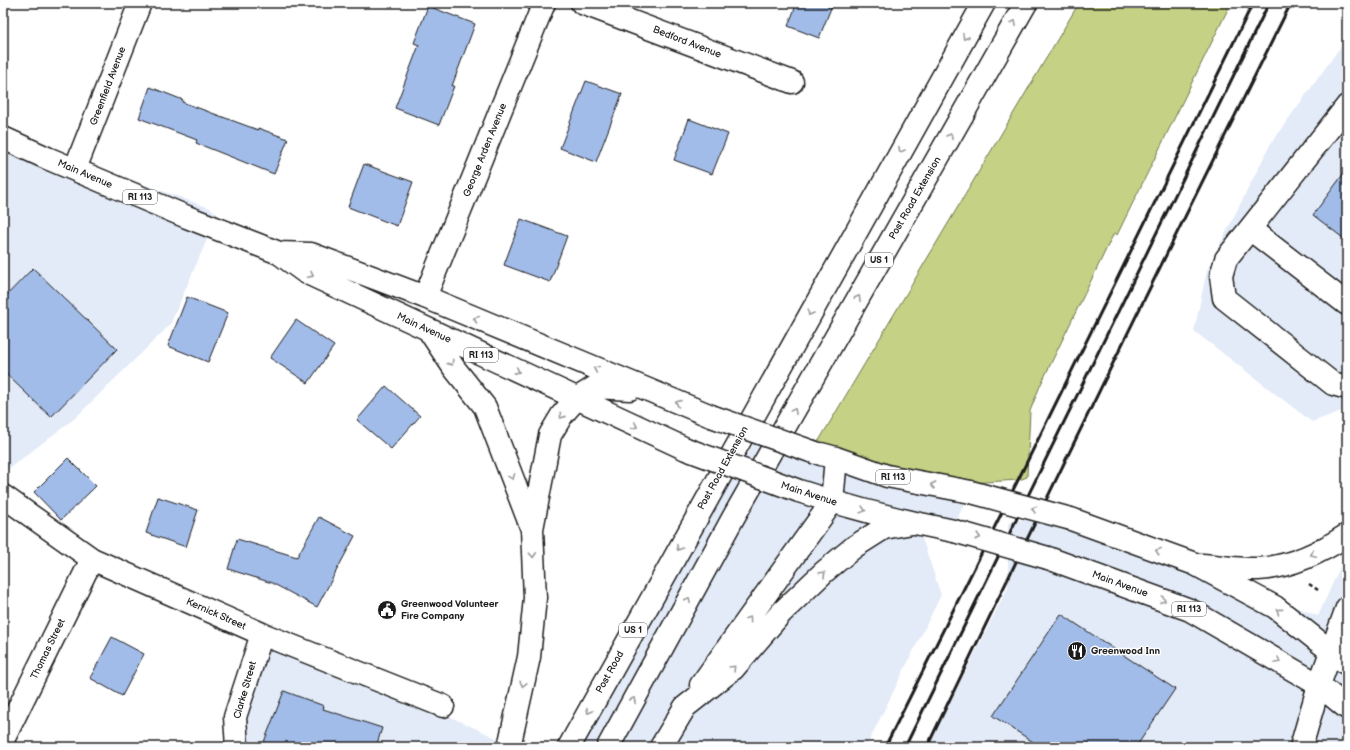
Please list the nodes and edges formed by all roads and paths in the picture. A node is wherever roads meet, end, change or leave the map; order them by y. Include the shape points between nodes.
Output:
1 (140, 3) edge
2 (544, 3) edge
3 (582, 3) edge
4 (984, 3) edge
5 (1026, 3) edge
6 (792, 82) dead end
7 (1347, 106) edge
8 (5, 142) edge
9 (75, 169) junction
10 (1250, 229) junction
11 (279, 253) junction
12 (425, 297) junction
13 (1347, 304) edge
14 (429, 331) junction
15 (1347, 388) edge
16 (645, 390) junction
17 (576, 399) junction
18 (826, 456) junction
19 (3, 496) edge
20 (832, 502) junction
21 (698, 514) joint
22 (912, 523) junction
23 (532, 530) junction
24 (1347, 535) edge
25 (92, 559) junction
26 (1195, 564) junction
27 (1347, 608) edge
28 (262, 634) junction
29 (1339, 658) edge
30 (1319, 685) junction
31 (443, 706) dead end
32 (685, 707) junction
33 (1347, 708) edge
34 (3, 740) edge
35 (237, 747) edge
36 (509, 747) edge
37 (568, 747) edge
38 (608, 747) edge
39 (661, 747) edge
40 (1301, 747) edge

1 - 9 main road, Greenfield Avenue
2 - 12 main road, George Arden Avenue
3 - 6 main road, Bedford Avenue
4 -> 21 main road, Post Road Extension / US 1
38 -> 5 main road, Post Road Extension / US 1 via 733,518
7 - 10 main road
8 - 9 main road, Main Avenue / RI 113
9 - 11 main road, Main Avenue / RI 113
10 - 13 main road
10 - 15 main road via 1226,259 1221,276 1224,298 1333,384
11 - 12 main road, Main Avenue / RI 113 via 311,254
11 -> 14 main road, Main Avenue / RI 113 via 304,272
16 -> 12 main road, Main Avenue / RI 113
14 -> 17 main road, Main Avenue / RI 113
14 -> 23 main road via 485,407
16 - 17 main road via 595,387
18 -> 16 main road, Main Avenue / RI 113, bridge
17 -> 20 main road, Main Avenue / RI 113, bridge via 686,450
17 -> 23 main road via 550,435
18 - 20 main road
26 -> 18 main road, Main Avenue / RI 113, bridge via 1071,519 971,492 887,476
19 - 25 main road, Kernick Street
20 -> 22 main road, Main Avenue / RI 113
32 -> 20 main road
21 -> 37 main road, Post Road / US 1
22 -> 30 main road, Main Avenue / RI 113, bridge via 954,530 1048,558 1190,610
32 -> 22 main road via 733,669 781,613 854,547 884,528
23 -> 36 main road via 535,598 530,649
24 -> 26 main road via 1330,547 1293,562 1258,569
25 - 28 main road, Kernick Street
25 - 34 main road, Thomas Street
29 -> 26 main road, Main Avenue / RI 113 via 1275,608
27 - 29 main road
28 - 31 main road, Kernick Street
28 - 35 main road, Clarke Street via 235,717
29 - 30 main road
30 - 33 main road, Main Avenue / RI 113
30 - 40 main road
32 - 39 main road

